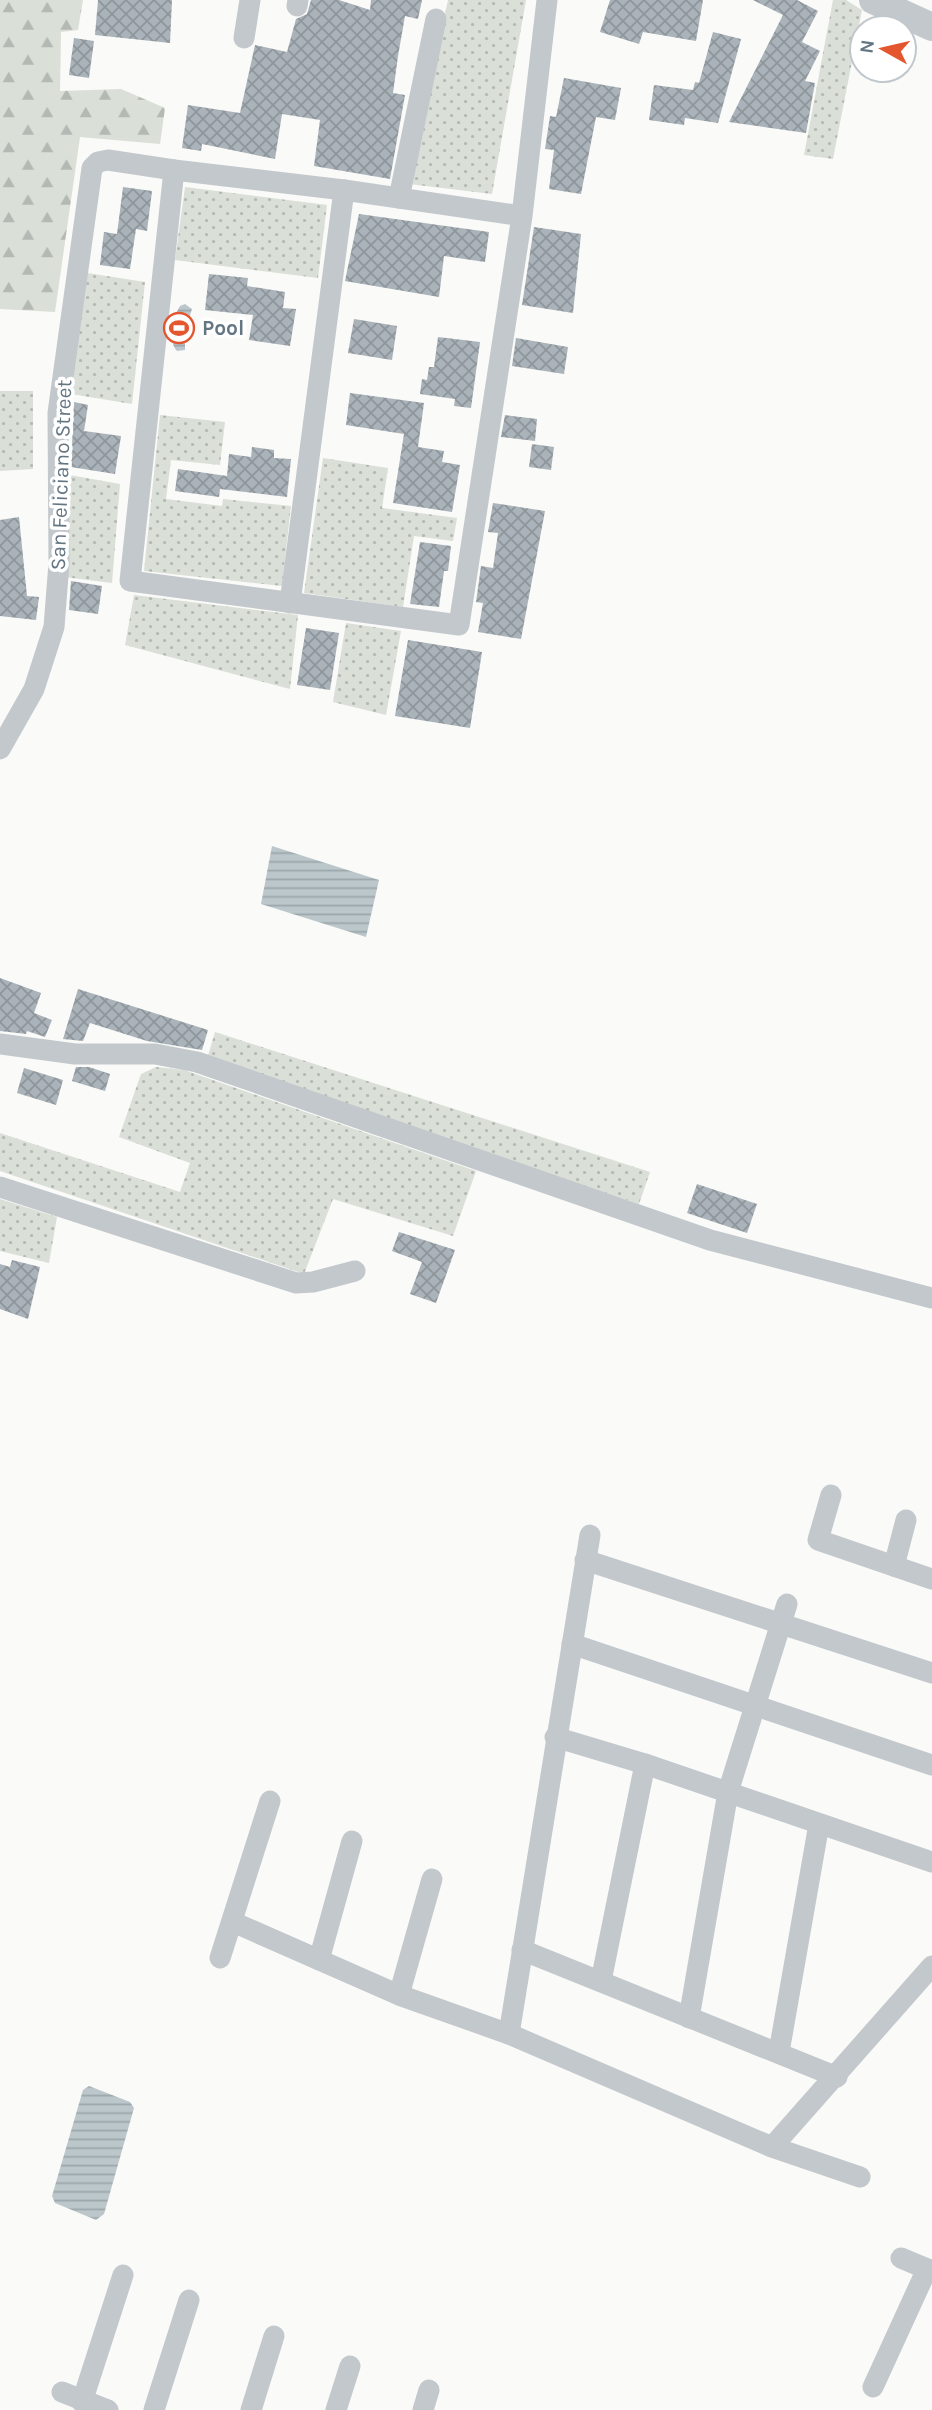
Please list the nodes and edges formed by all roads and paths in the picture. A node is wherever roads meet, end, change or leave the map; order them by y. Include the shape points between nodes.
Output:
1 (250, 0) edge
2 (547, 0) edge
3 (873, 0) edge
4 (436, 19) dead end
5 (932, 27) edge
6 (244, 38) dead end
7 (174, 170) junction
8 (344, 190) junction
9 (399, 198) junction
10 (522, 216) junction
11 (289, 603) junction
12 (0, 748) edge
13 (0, 1044) edge
14 (0, 1186) edge
15 (355, 1271) dead end
16 (932, 1298) edge
17 (831, 1495) dead end
18 (906, 1520) dead end
19 (590, 1535) dead end
20 (585, 1560) junction
21 (894, 1566) junction
22 (932, 1579) edge
23 (784, 1614) junction
24 (572, 1644) junction
25 (932, 1673) edge
26 (753, 1707) junction
27 (555, 1737) junction
28 (645, 1763) junction
29 (932, 1765) edge
30 (729, 1792) junction
31 (270, 1801) dead end
32 (819, 1824) junction
33 (352, 1841) dead end
34 (932, 1862) edge
35 (432, 1879) dead end
36 (233, 1922) junction
37 (522, 1950) junction
38 (220, 1958) dead end
39 (319, 1960) junction
40 (932, 1966) edge
41 (601, 1981) junction
42 (399, 1995) junction
43 (689, 2018) junction
44 (509, 2034) junction
45 (779, 2052) junction
46 (837, 2077) junction
47 (772, 2147) junction
48 (859, 2177) dead end
49 (901, 2258) dead end
50 (930, 2270) edge
51 (123, 2275) dead end
52 (189, 2300) dead end
53 (274, 2336) dead end
54 (350, 2365) dead end
55 (873, 2387) dead end
56 (62, 2392) dead end
57 (82, 2402) junction
58 (108, 2410) edge
59 (154, 2410) edge
60 (251, 2410) edge
61 (336, 2410) edge

1 - 6 street
2 - 10 street
3 - 5 street
4 - 9 street
7 - 8 street
7 - 11 street via 130,581
7 - 12 street, San Feliciano Street via 108,160 98,162 89,177 58,413 59,563 54,627 34,689
8 - 9 street
8 - 11 street
9 - 10 street
10 - 11 street via 459,625
13 - 16 street via 75,1054 155,1054 197,1062 710,1240
14 - 15 street via 296,1283
17 - 21 street via 818,1540
18 - 21 street
19 - 20 street
20 - 23 street
20 - 24 street
21 - 22 street
23 - 25 street
23 - 26 street
24 - 26 street
24 - 27 street
26 - 29 street
26 - 30 street
27 - 28 street
27 - 37 street
28 - 30 street
28 - 41 street
30 - 32 street
30 - 43 street
31 - 36 street
32 - 34 street
32 - 45 street
33 - 39 street
35 - 42 street
36 - 38 street
36 - 39 street
37 - 41 street
37 - 44 street
39 - 42 street
40 - 46 street
41 - 43 street
42 - 44 street
43 - 45 street
44 - 47 street
45 - 46 street
46 - 47 street
47 - 48 street
49 - 50 street
50 - 55 street
51 - 57 street
52 - 59 street
53 - 60 street
54 - 61 street
56 - 57 street
57 - 58 street

